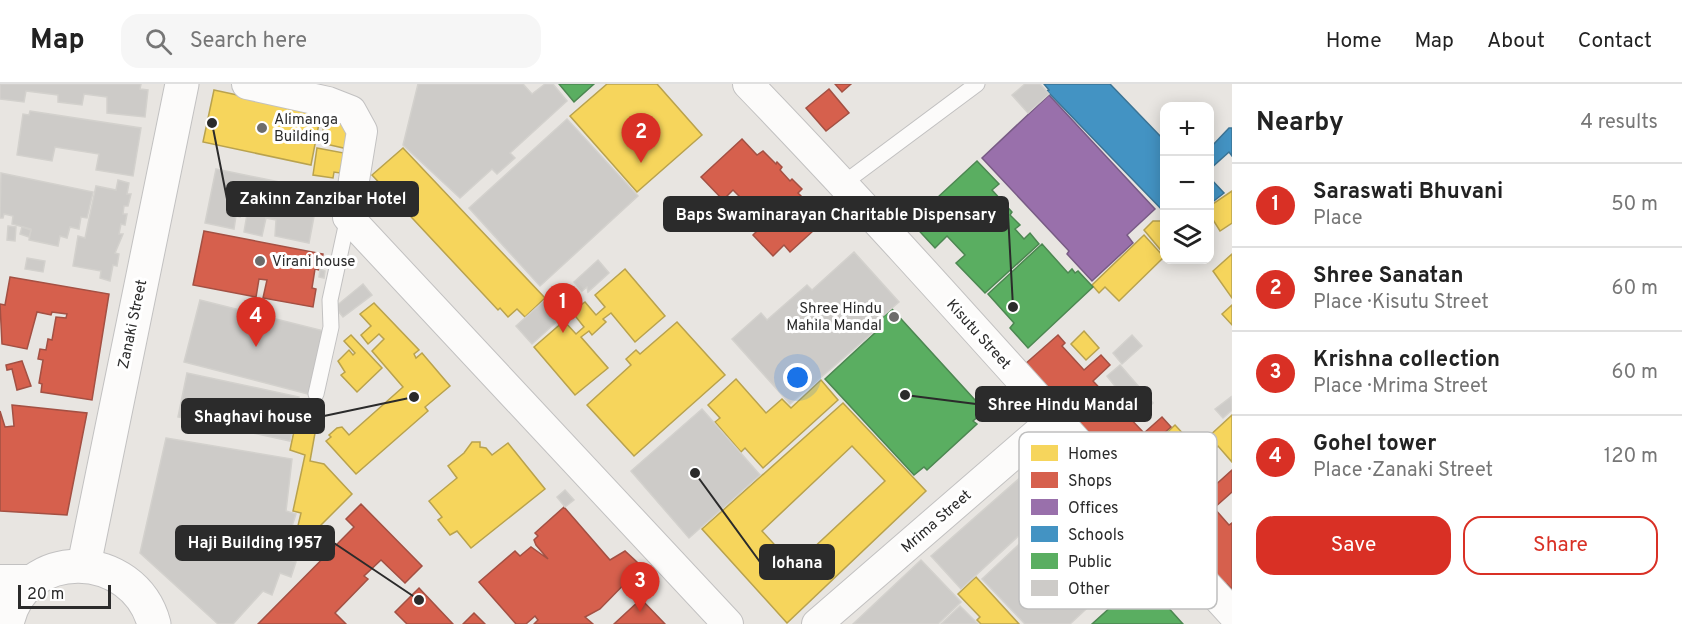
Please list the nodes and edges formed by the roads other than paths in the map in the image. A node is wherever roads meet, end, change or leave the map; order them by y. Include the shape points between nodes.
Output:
1 (182, 84) edge
2 (247, 84) edge
3 (748, 84) edge
4 (978, 84) edge
5 (844, 183) junction
6 (348, 217) junction
7 (316, 394) dead end
8 (1054, 419) junction
9 (1039, 432) edge
10 (1066, 432) edge
11 (1019, 449) edge
12 (84, 565) junction
13 (0, 580) edge
14 (34, 580) junction
15 (1217, 597) edge
16 (1232, 613) edge
17 (158, 622) edge
18 (7, 624) edge
19 (728, 624) edge
20 (817, 624) edge

1 - 12 street, Zanaki Street
2 - 6 street via 351,111 362,131
3 - 5 street, Kisutu Street
4 - 5 lane
5 - 8 street, Kisutu Street
6 - 7 lane
6 - 19 street
8 - 9 street, Mrima Street
8 - 10 street, Kisutu Street
11 - 20 street, Mrima Street
12 - 14 street via 58,568
12 - 17 street via 126,580
13 - 14 street
14 - 18 street via 15,603
15 - 16 street, Kisutu Street

